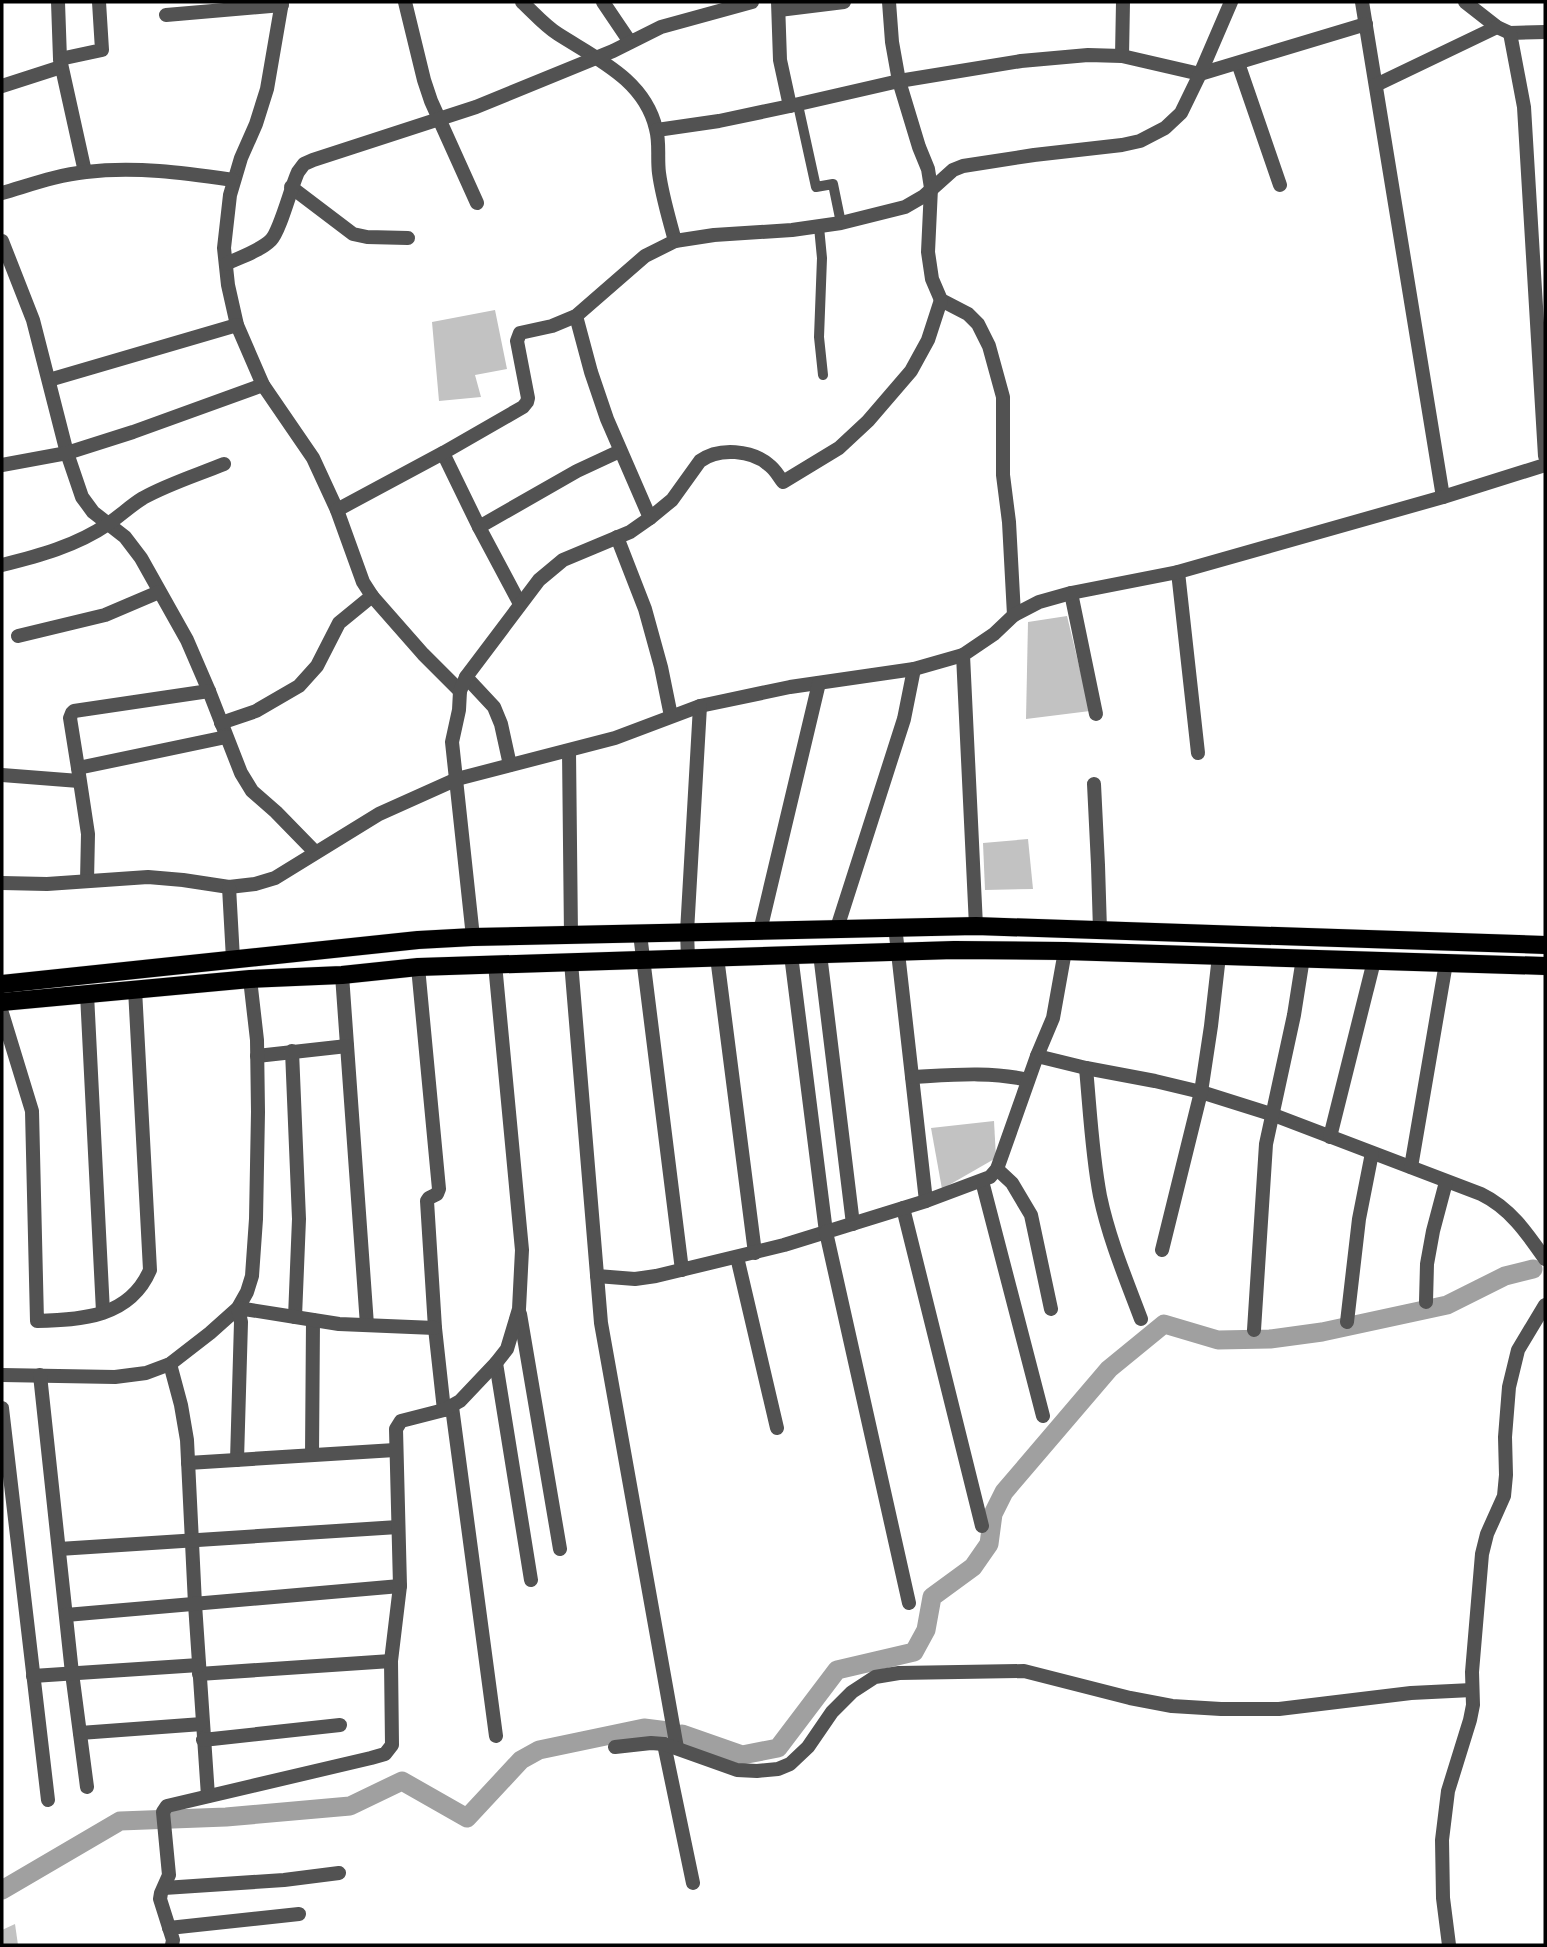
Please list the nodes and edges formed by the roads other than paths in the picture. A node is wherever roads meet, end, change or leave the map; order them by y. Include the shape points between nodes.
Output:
1 (58, 2) edge
2 (99, 2) edge
3 (405, 2) edge
4 (522, 2) edge
5 (603, 2) edge
6 (752, 2) edge
7 (844, 2) edge
8 (889, 2) edge
9 (1123, 2) edge
10 (1231, 2) edge
11 (1362, 2) edge
12 (1465, 2) edge
13 (282, 3) edge
14 (779, 6) edge
15 (166, 15) dead end
16 (1366, 24) junction
17 (1503, 30) junction
18 (1545, 33) edge
19 (630, 42) junction
20 (1122, 56) junction
21 (597, 58) junction
22 (61, 63) junction
23 (1238, 63) junction
24 (1200, 74) junction
25 (899, 80) junction
26 (1376, 85) junction
27 (2, 86) edge
28 (794, 106) junction
29 (438, 120) junction
30 (657, 130) junction
31 (85, 172) junction
32 (233, 180) junction
33 (1280, 185) dead end
34 (291, 187) junction
35 (931, 188) junction
36 (2, 193) edge
37 (477, 203) dead end
38 (841, 223) junction
39 (819, 227) junction
40 (408, 238) dead end
41 (2, 241) edge
42 (675, 241) junction
43 (226, 264) junction
44 (941, 300) junction
45 (576, 316) junction
46 (237, 325) junction
47 (823, 375) dead end
48 (49, 380) junction
49 (263, 386) junction
50 (620, 451) junction
51 (67, 453) junction
52 (443, 453) junction
53 (1545, 456) edge
54 (223, 464) dead end
55 (2, 465) edge
56 (1545, 465) edge
57 (1443, 497) junction
58 (337, 510) junction
59 (650, 518) junction
60 (109, 523) junction
61 (479, 527) junction
62 (617, 537) junction
63 (2, 565) edge
64 (1178, 572) junction
65 (159, 592) junction
66 (1071, 593) junction
67 (373, 596) junction
68 (520, 604) junction
69 (1014, 615) junction
70 (18, 636) dead end
71 (963, 655) junction
72 (914, 669) junction
73 (466, 677) junction
74 (819, 683) junction
75 (209, 691) junction
76 (460, 691) junction
77 (700, 706) junction
78 (1096, 714) dead end
79 (671, 716) junction
80 (224, 730) junction
81 (569, 751) junction
82 (1198, 753) dead end
83 (510, 765) junction
84 (79, 774) junction
85 (2, 775) edge
86 (457, 779) junction
87 (1094, 784) dead end
88 (315, 852) junction
89 (87, 881) junction
90 (2, 883) edge
91 (229, 887) junction
92 (895, 926) junction
93 (976, 926) junction
94 (837, 929) junction
95 (760, 930) junction
96 (1100, 930) junction
97 (687, 932) junction
98 (640, 934) junction
99 (572, 936) junction
100 (473, 937) junction
101 (1545, 945) edge
102 (898, 951) junction
103 (1065, 951) junction
104 (820, 954) junction
105 (792, 955) junction
106 (1219, 956) junction
107 (717, 957) junction
108 (688, 958) junction
109 (1303, 958) junction
110 (233, 960) junction
111 (642, 960) junction
112 (1374, 961) junction
113 (570, 962) junction
114 (1446, 963) junction
115 (495, 964) junction
116 (158, 967) junction
117 (418, 967) junction
118 (1545, 967) edge
119 (342, 975) junction
120 (250, 979) junction
121 (2, 984) edge
122 (160, 987) junction
123 (135, 989) junction
124 (86, 994) junction
125 (2, 1002) edge
126 (2, 1013) edge
127 (347, 1046) junction
128 (292, 1051) junction
129 (257, 1056) junction
130 (1037, 1056) junction
131 (1086, 1068) junction
132 (912, 1077) junction
133 (1028, 1080) junction
134 (1201, 1092) junction
135 (1271, 1114) junction
136 (1330, 1137) junction
137 (1373, 1153) junction
138 (1411, 1167) junction
139 (997, 1169) junction
140 (982, 1181) junction
141 (1446, 1182) junction
142 (926, 1201) junction
143 (903, 1208) junction
144 (853, 1224) junction
145 (826, 1232) junction
146 (1162, 1250) dead end
147 (755, 1253) junction
148 (737, 1258) junction
149 (1545, 1259) edge
150 (682, 1270) junction
151 (597, 1276) junction
152 (1426, 1302) dead end
153 (1545, 1305) edge
154 (238, 1308) junction
155 (1051, 1308) dead end
156 (519, 1309) junction
157 (103, 1312) junction
158 (295, 1317) junction
159 (1141, 1319) dead end
160 (313, 1320) junction
161 (1347, 1322) dead end
162 (367, 1325) junction
163 (435, 1328) junction
164 (1254, 1330) dead end
165 (496, 1363) junction
166 (170, 1364) junction
167 (2, 1374) edge
168 (40, 1375) junction
169 (2, 1408) edge
170 (448, 1408) junction
171 (1043, 1416) dead end
172 (777, 1428) dead end
173 (395, 1451) junction
174 (312, 1455) junction
175 (237, 1460) junction
176 (188, 1463) junction
177 (982, 1526) dead end
178 (398, 1527) junction
179 (191, 1540) junction
180 (59, 1549) junction
181 (561, 1549) dead end
182 (531, 1580) dead end
183 (400, 1586) junction
184 (909, 1603) dead end
185 (194, 1604) junction
186 (66, 1615) junction
187 (391, 1661) junction
188 (199, 1669) junction
189 (72, 1673) junction
190 (33, 1676) junction
191 (1472, 1690) junction
192 (202, 1724) junction
193 (340, 1725) dead end
194 (80, 1733) junction
195 (496, 1736) dead end
196 (203, 1740) junction
197 (671, 1746) junction
198 (615, 1748) dead end
199 (87, 1787) dead end
200 (208, 1796) junction
201 (48, 1800) dead end
202 (339, 1874) dead end
203 (693, 1883) dead end
204 (164, 1888) junction
205 (299, 1914) dead end
206 (169, 1928) junction
207 (172, 1945) edge
208 (1449, 1945) edge

1 - 22 street
2 - 22 street via 102,50
3 - 29 street
4 - 21 street via 555,33
5 - 19 street
6 - 19 street via 661,27
7 - 14 street
8 - 25 street
9 - 20 street
10 - 24 street
11 - 16 street
12 - 17 street
13 - 15 street
13 - 32 street via 267,89
14 - 28 street via 780,60
16 - 23 street
16 - 26 street
17 - 18 street
17 - 26 street
17 - 53 street via 1524,107
19 - 21 street
20 - 24 street
20 - 25 street via 1021,61
21 - 29 street
21 - 30 street via 640,94
22 - 27 street
22 - 31 street
23 - 24 street
23 - 33 street
24 - 35 street via 1181,113 1140,141 963,166
25 - 28 street
25 - 35 street
26 - 57 street
28 - 30 street
28 - 38 lane via 816,187 833,184
29 - 34 street via 304,164
29 - 37 street
30 - 42 street via 658,170
31 - 32 street via 153,171
31 - 36 street
32 - 43 street via 225,232
34 - 40 street via 353,234
34 - 43 street via 272,239
35 - 38 street via 905,206
35 - 44 street via 928,252
38 - 39 street
39 - 42 street
39 - 47 lane
41 - 48 street via 33,320
42 - 45 street via 645,256
43 - 46 street
44 - 59 street via 928,340 911,371 839,448 783,482 770,465 746,453 707,456 672,500
44 - 69 street via 978,324 1001,384
45 - 50 street
45 - 52 street via 520,333 517,341 527,402
46 - 48 street
46 - 49 street
48 - 51 street
49 - 51 street
49 - 58 street via 313,458
50 - 59 street
50 - 61 street
51 - 55 street
51 - 60 street via 82,497
52 - 58 street
52 - 61 street
54 - 60 street via 144,498
56 - 57 street
57 - 64 street
58 - 67 street via 363,582
59 - 62 street
60 - 63 street via 64,547
60 - 65 street via 141,558
61 - 68 street
62 - 68 street via 563,560
62 - 79 street via 645,610
64 - 66 street
64 - 82 street
65 - 70 street via 105,615
65 - 75 street
66 - 69 street
66 - 78 street
67 - 76 street
67 - 80 street via 339,623 317,666 299,686
68 - 73 street
69 - 71 street
71 - 72 street
71 - 93 street
72 - 74 street
72 - 94 street via 904,719
73 - 76 street
73 - 83 street via 494,707
74 - 77 street
74 - 95 street
75 - 80 street
75 - 84 street via 74,711 70,718
76 - 86 street via 452,742
77 - 79 street
77 - 97 street
79 - 81 street
80 - 84 street
80 - 88 street via 253,791
81 - 83 street
81 - 99 street
83 - 86 street
84 - 85 street
84 - 89 street via 88,834
86 - 88 street via 379,814
86 - 100 street
87 - 96 street
88 - 91 street via 275,878
89 - 90 street
89 - 91 street via 148,877
91 - 110 street
92 - 93 main road
92 - 94 main road
92 - 102 street
93 - 96 main road
94 - 95 main road
95 - 97 main road
96 - 101 main road
97 - 98 main road
97 - 108 street
98 - 99 main road
98 - 111 street
99 - 100 main road
100 - 110 main road
102 - 103 main road
102 - 104 main road
102 - 132 street
103 - 106 main road
103 - 130 street via 1053,1018
104 - 105 main road
104 - 144 street
105 - 107 main road
105 - 145 street
106 - 109 main road
106 - 134 street
107 - 108 main road
107 - 147 street
108 - 111 main road
109 - 112 main road
109 - 135 street
110 - 116 main road
111 - 113 main road
111 - 150 street
112 - 114 main road
112 - 136 street
113 - 115 main road
113 - 151 street
114 - 118 main road
114 - 138 street
115 - 117 main road
115 - 156 street via 522,1250
116 - 121 main road
116 - 122 main road
117 - 119 main road
117 - 163 street via 439,1189 427,1201
119 - 120 main road
119 - 127 street
120 - 122 main road
120 - 129 street
122 - 123 main road
123 - 124 main road
123 - 157 street via 150,1270 130,1300
124 - 125 main road
124 - 157 street
126 - 157 street via 32,1111 37,1321 82,1319
127 - 128 street
127 - 162 street
128 - 129 street
128 - 158 street via 299,1219
129 - 154 street via 253,1265
130 - 131 street
130 - 133 street
131 - 134 street
131 - 159 street via 1101,1199
132 - 133 street via 954,1074
132 - 142 street
133 - 139 street
134 - 135 street
134 - 146 street
135 - 136 street
135 - 164 street
136 - 137 street
137 - 138 street
137 - 161 street via 1359,1219
138 - 141 street
139 - 140 street
139 - 155 street via 1012,1183 1031,1214
140 - 142 street
140 - 171 street
141 - 149 street via 1495,1201 1511,1214
141 - 152 street via 1427,1264
142 - 143 street
143 - 144 street
143 - 177 street
144 - 145 street
145 - 147 street
145 - 184 street
147 - 148 street
148 - 150 street
148 - 172 street
150 - 151 street via 635,1279
151 - 197 street
153 - 191 street via 1518,1350 1508,1387 1504,1496 1482,1554
154 - 158 street
154 - 166 street
154 - 175 street
156 - 165 street via 507,1349
156 - 181 street
158 - 160 street
160 - 162 street
160 - 174 street
162 - 163 street
163 - 170 street
165 - 170 street
165 - 182 street
166 - 168 street via 124,1376
166 - 176 street
167 - 168 street
168 - 180 street
169 - 190 street
170 - 173 street via 401,1421
170 - 195 street
173 - 174 street
173 - 178 street
174 - 175 street
175 - 176 street
176 - 179 street
178 - 179 street
178 - 183 street
179 - 180 street
179 - 185 street
180 - 186 street
183 - 185 street
183 - 187 street
185 - 186 street
185 - 188 street
186 - 189 street
187 - 188 street
187 - 200 street via 392,1745 385,1754
188 - 189 street
188 - 192 street
189 - 190 street
189 - 194 street
190 - 201 street
191 - 197 street via 1279,1709 1221,1709 1130,1698 1024,1671 900,1673 875,1677 852,1692 808,1747 778,1769 737,1770
191 - 208 street via 1470,1720 1448,1791 1442,1840
192 - 194 street
192 - 196 street
193 - 196 street
194 - 199 street
196 - 200 street
197 - 198 street via 651,1743
197 - 203 street
200 - 204 street via 167,1806 169,1875
202 - 204 street
204 - 206 street via 160,1899
205 - 206 street
206 - 207 street

